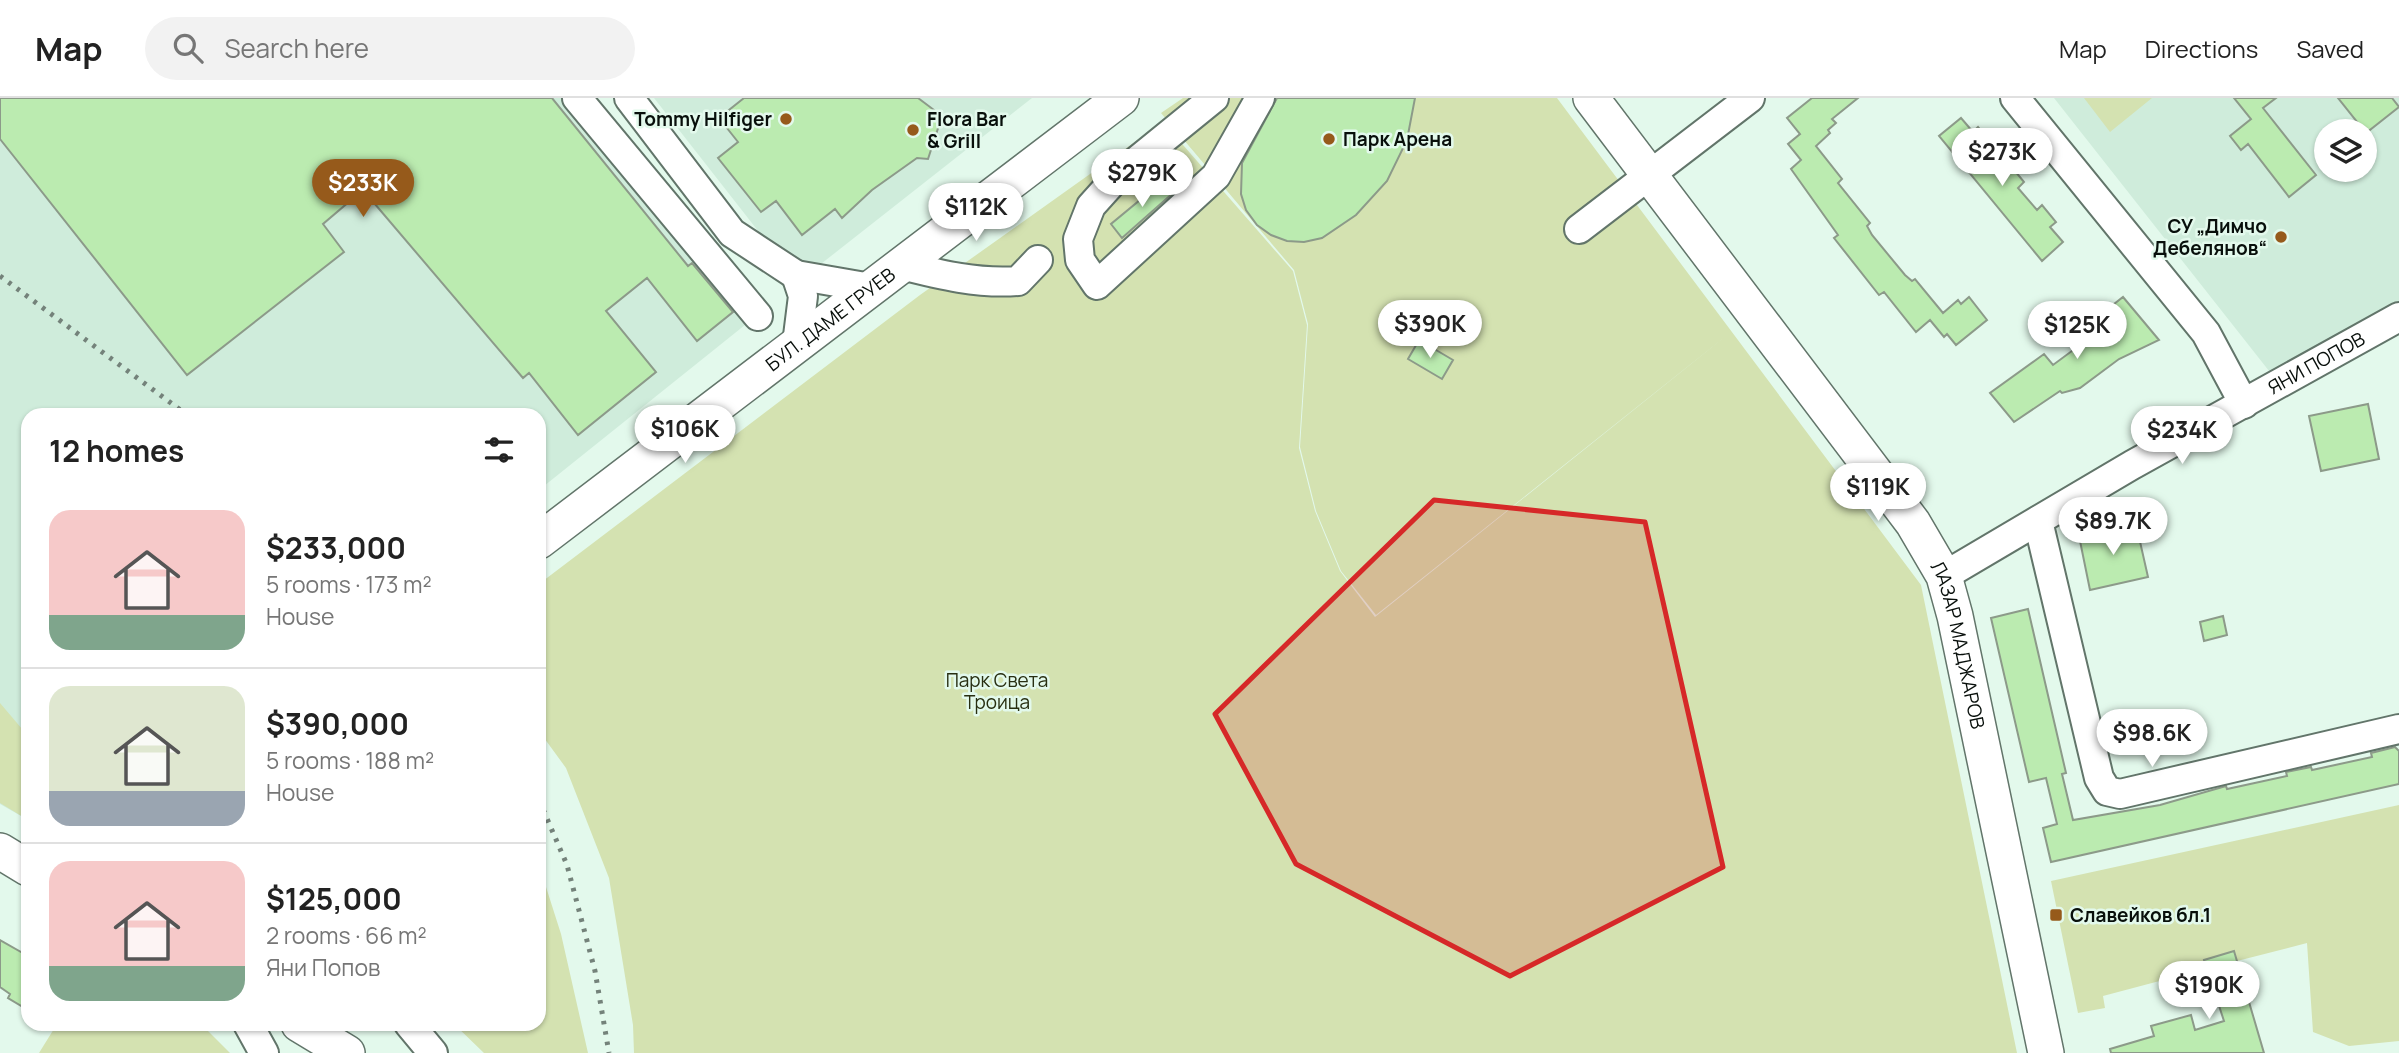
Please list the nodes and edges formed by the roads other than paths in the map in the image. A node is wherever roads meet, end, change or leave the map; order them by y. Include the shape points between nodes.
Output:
1 (577, 98) edge
2 (629, 98) edge
3 (1121, 98) edge
4 (1213, 98) edge
5 (1260, 98) edge
6 (1591, 98) edge
7 (1749, 98) edge
8 (2015, 98) edge
9 (1648, 175) junction
10 (1579, 229) dead end
11 (1038, 260) dead end
12 (901, 265) junction
13 (796, 275) junction
14 (871, 288) junction
15 (758, 316) dead end
16 (2399, 317) edge
17 (2399, 341) edge
18 (2352, 343) junction
19 (797, 344) junction
20 (2244, 404) junction
21 (2039, 521) junction
22 (546, 536) edge
23 (1944, 576) junction
24 (2399, 729) edge
25 (0, 851) edge
26 (21, 864) edge
27 (252, 1031) edge
28 (311, 1031) edge
29 (415, 1031) edge
30 (2046, 1052) edge
31 (264, 1053) edge
32 (347, 1053) edge
33 (433, 1053) edge

1 - 15 street
2 - 13 street via 732,233
3 - 12 main road, БУЛ. ДАМЕ ГРУЕВ
4 - 5 street via 1118,176 1091,206 1078,239 1080,260 1097,285 1216,176
6 - 9 main road, ЛАЗАР МАДЖАРОВ
7 - 9 street
8 - 20 street via 2206,333
9 - 10 street
9 - 23 main road, ЛАЗАР МАДЖАРОВ via 1913,523
11 - 12 street via 1018,281 995,283
12 - 14 main road, БУЛ. ДАМЕ ГРУЕВ
13 - 14 street
13 - 19 street via 803,296
14 - 19 main road, БУЛ. ДАМЕ ГРУЕВ
16 - 18 street, ЯНИ ПОПОВ
17 - 18 street
18 - 20 street, ЯНИ ПОПОВ
19 - 22 main road, БУЛ. ДАМЕ ГРУЕВ
20 - 21 street, ЯНИ ПОПОВ
21 - 23 street, ЯНИ ПОПОВ
21 - 24 street via 2099,778 2107,791 2120,794
23 - 30 main road, ЛАЗАР МАДЖАРОВ
25 - 26 main road
27 - 31 street
28 - 32 main road
29 - 33 street

